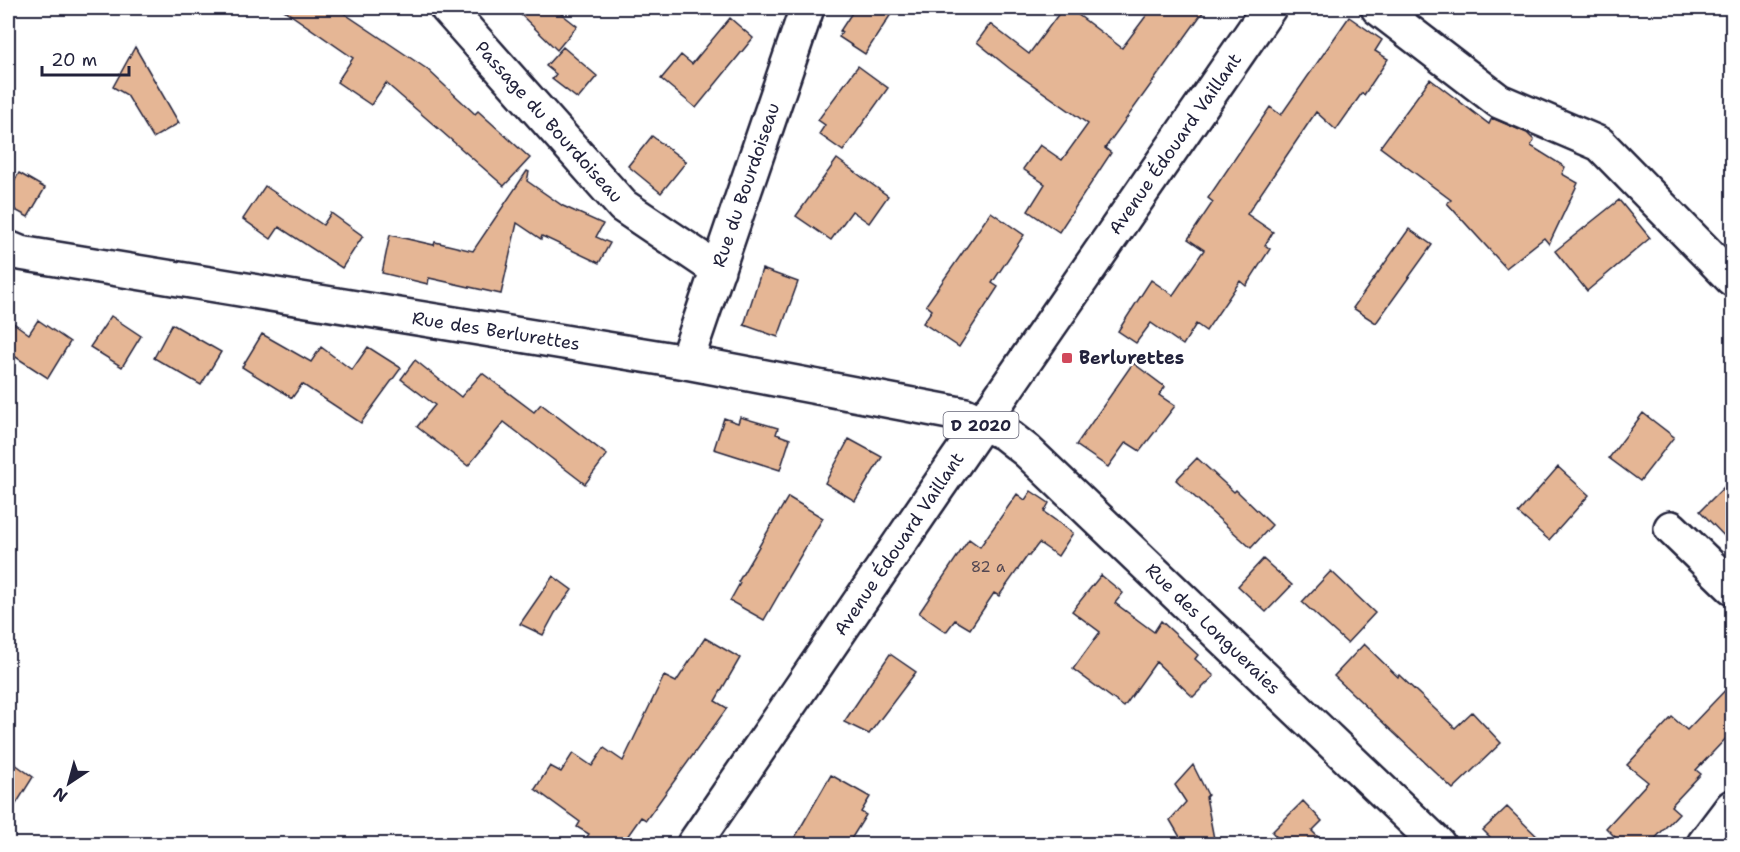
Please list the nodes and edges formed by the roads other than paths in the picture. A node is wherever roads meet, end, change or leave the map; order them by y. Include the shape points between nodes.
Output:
1 (447, 8) edge
2 (807, 8) edge
3 (1269, 8) edge
4 (1378, 8) edge
5 (8, 248) edge
6 (718, 270) junction
7 (1732, 279) edge
8 (686, 362) junction
9 (983, 422) junction
10 (1671, 528) dead end
11 (1732, 587) edge
12 (1732, 807) edge
13 (694, 844) edge
14 (1438, 844) edge
15 (1704, 844) edge

1 - 6 street, Passage du Bourdoiseau via 623,206
2 - 6 street, Rue du Bourdoiseau
3 - 9 street, Avenue Édouard Vaillant / D 2020
4 - 7 street via 1499,101 1600,144
5 - 8 street, Rue des Berlurettes
6 - 8 street, Rue du Bourdoiseau
8 - 9 street, Rue des Berlurettes via 965,414
9 - 13 street, Avenue Édouard Vaillant / D 2020
9 - 14 street, Rue des Longueraies via 1028,451
10 - 11 street
12 - 15 street

